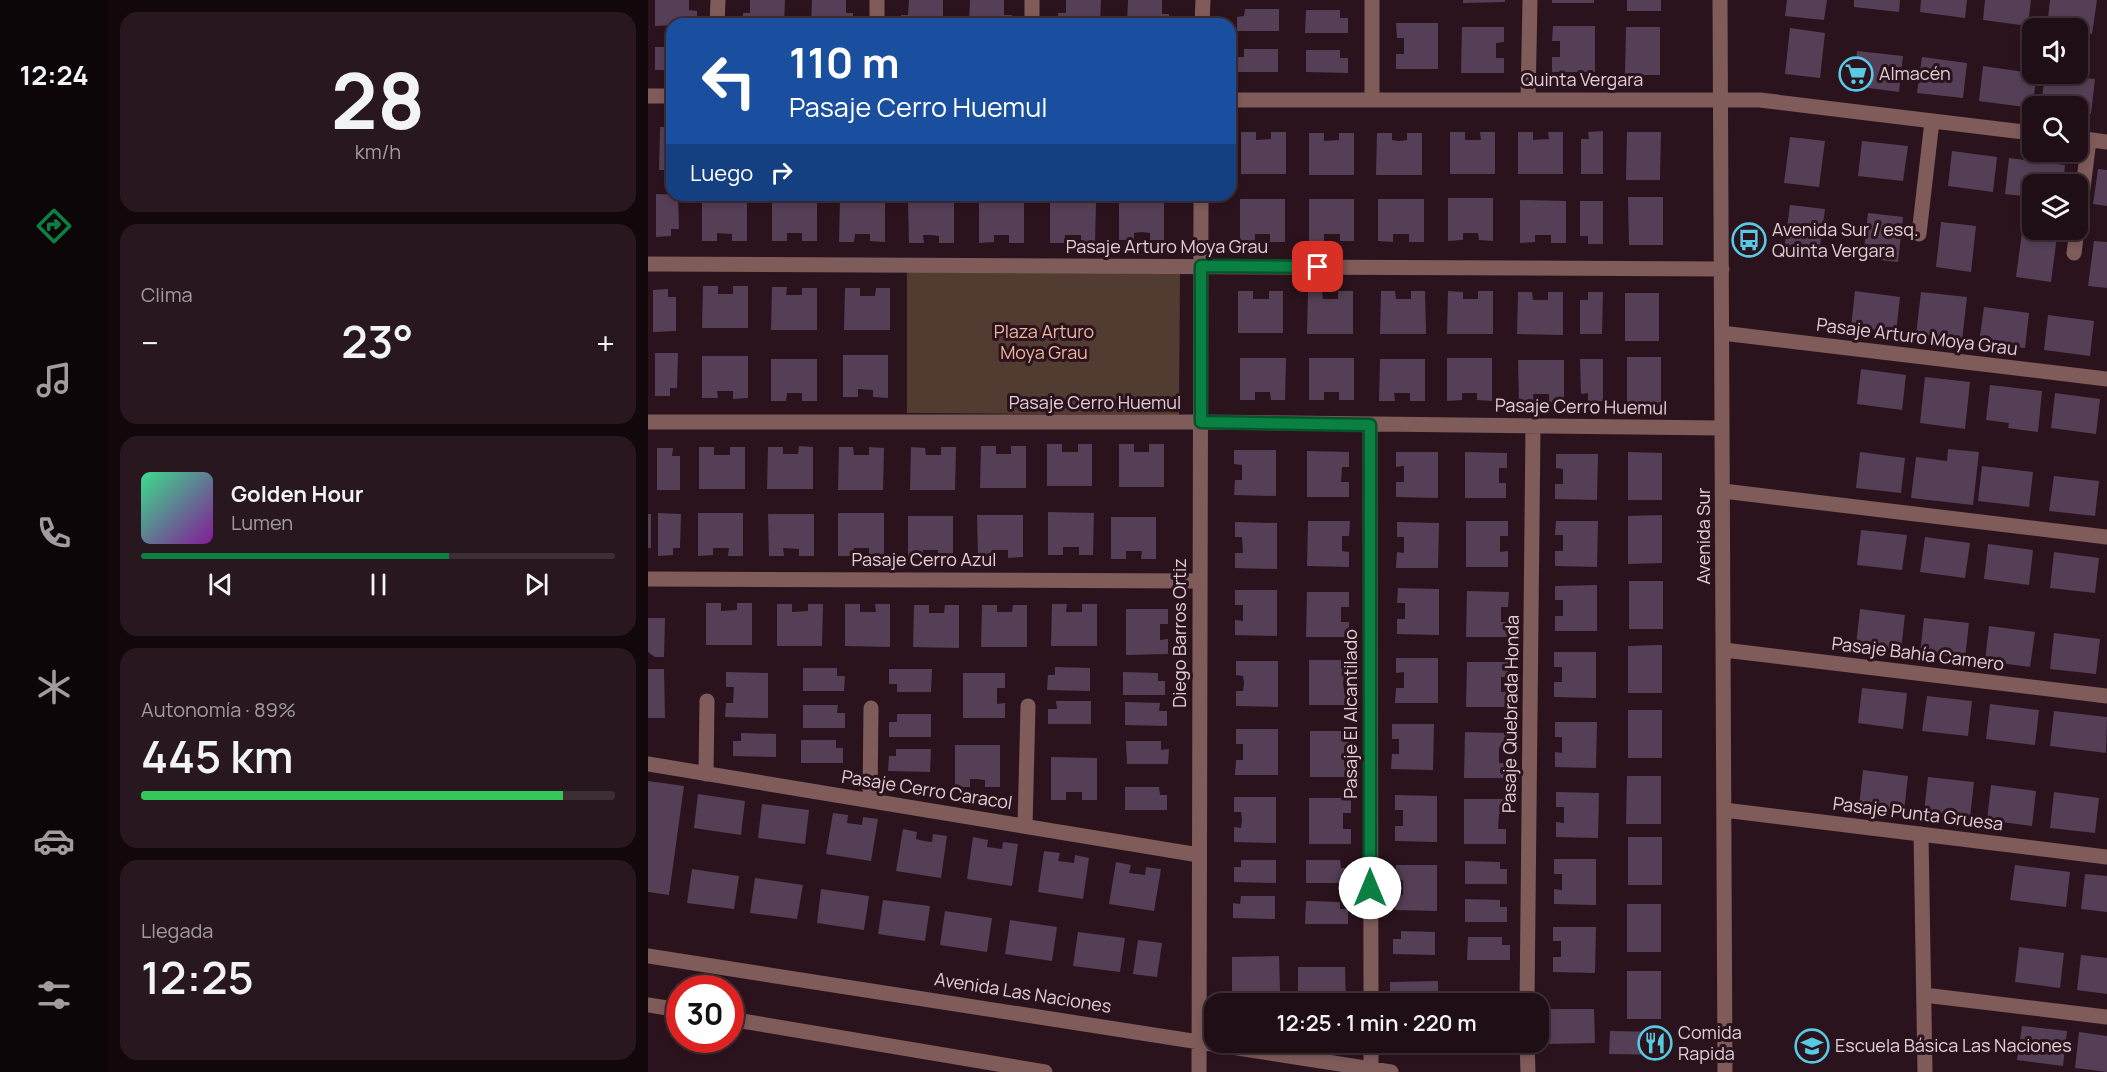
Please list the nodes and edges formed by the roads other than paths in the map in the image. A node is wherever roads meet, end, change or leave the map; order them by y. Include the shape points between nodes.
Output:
1 (718, 0) edge
2 (877, 0) edge
3 (1032, 0) edge
4 (1203, 0) edge
5 (1372, 0) edge
6 (1530, 0) edge
7 (1720, 0) edge
8 (717, 18) edge
9 (876, 18) edge
10 (1032, 18) edge
11 (1202, 18) edge
12 (648, 96) edge
13 (666, 96) edge
14 (1372, 99) junction
15 (1528, 99) junction
16 (1236, 100) edge
17 (1721, 100) junction
18 (1932, 121) junction
19 (2022, 132) edge
20 (2088, 140) edge
21 (2107, 142) edge
22 (1201, 201) edge
23 (1919, 234) dead end
24 (2076, 240) edge
25 (2074, 253) dead end
26 (648, 264) edge
27 (1201, 266) junction
28 (1722, 268) junction
29 (1722, 333) junction
30 (2107, 379) edge
31 (648, 422) edge
32 (1201, 422) junction
33 (1370, 425) junction
34 (1533, 426) junction
35 (1722, 428) junction
36 (1723, 491) junction
37 (2107, 537) edge
38 (648, 579) edge
39 (1200, 581) junction
40 (1724, 650) junction
41 (2107, 696) edge
42 (706, 701) dead end
43 (1028, 706) dead end
44 (871, 708) dead end
45 (648, 764) edge
46 (706, 774) junction
47 (870, 800) junction
48 (1724, 810) junction
49 (1026, 826) junction
50 (1921, 834) junction
51 (1199, 855) junction
52 (2107, 857) edge
53 (648, 956) edge
54 (1371, 993) edge
55 (1527, 993) edge
56 (1924, 995) junction
57 (648, 1005) edge
58 (666, 1008) edge
59 (2107, 1017) edge
60 (744, 1021) edge
61 (1198, 1040) junction
62 (1371, 1053) edge
63 (1527, 1053) edge
64 (1371, 1069) junction
65 (1029, 1071) edge
66 (1045, 1072) edge
67 (1199, 1072) edge
68 (1391, 1072) edge
69 (1528, 1072) edge
70 (1725, 1072) edge
71 (1925, 1072) edge

1 - 8 street
2 - 9 street
3 - 10 street
4 - 11 street
5 - 14 street
6 - 15 street
7 - 17 street, Avenida Sur
12 - 13 street
14 - 15 street, Quinta Vergara
14 - 16 street, Quinta Vergara
15 - 17 street, Quinta Vergara
17 - 18 street, Quinta Vergara via 1760,100
17 - 28 street, Avenida Sur
18 - 19 street, Quinta Vergara
18 - 23 street
20 - 21 street
22 - 27 street, Diego Barros Ortiz
24 - 25 street
26 - 27 street, Pasaje Arturo Moya Grau
27 - 28 street, Pasaje Arturo Moya Grau
27 - 32 street, Diego Barros Ortiz
28 - 29 street, Avenida Sur
29 - 30 street, Pasaje Arturo Moya Grau
29 - 35 street, Avenida Sur
31 - 32 street, Pasaje Cerro Huemul
32 - 33 street, Pasaje Cerro Huemul
32 - 39 street, Diego Barros Ortiz
33 - 34 street, Pasaje Cerro Huemul
33 - 54 street, Pasaje El Alcantilado
34 - 35 street, Pasaje Cerro Huemul
34 - 55 street, Pasaje Quebrada Honda
35 - 36 street, Avenida Sur
36 - 37 street
36 - 40 street, Avenida Sur
38 - 39 street, Pasaje Cerro Azul
39 - 51 street, Diego Barros Ortiz
40 - 41 street, Pasaje Bahía Camero
40 - 48 street, Avenida Sur
42 - 46 street
43 - 49 street
44 - 47 street
45 - 46 street, Pasaje Cerro Caracol
46 - 47 street, Pasaje Cerro Caracol
47 - 49 street, Pasaje Cerro Caracol
48 - 50 street, Pasaje Punta Gruesa
48 - 70 street, Avenida Sur
49 - 51 street, Pasaje Cerro Caracol
50 - 52 street, Pasaje Punta Gruesa
50 - 56 street
51 - 61 street, Diego Barros Ortiz
53 - 61 street, Avenida Las Naciones
56 - 59 street
56 - 71 street
57 - 58 street
60 - 65 street
61 - 64 street, Avenida Las Naciones
61 - 67 street, Diego Barros Ortiz
62 - 64 street
63 - 69 street
64 - 68 street, Avenida Las Naciones
65 - 66 street

